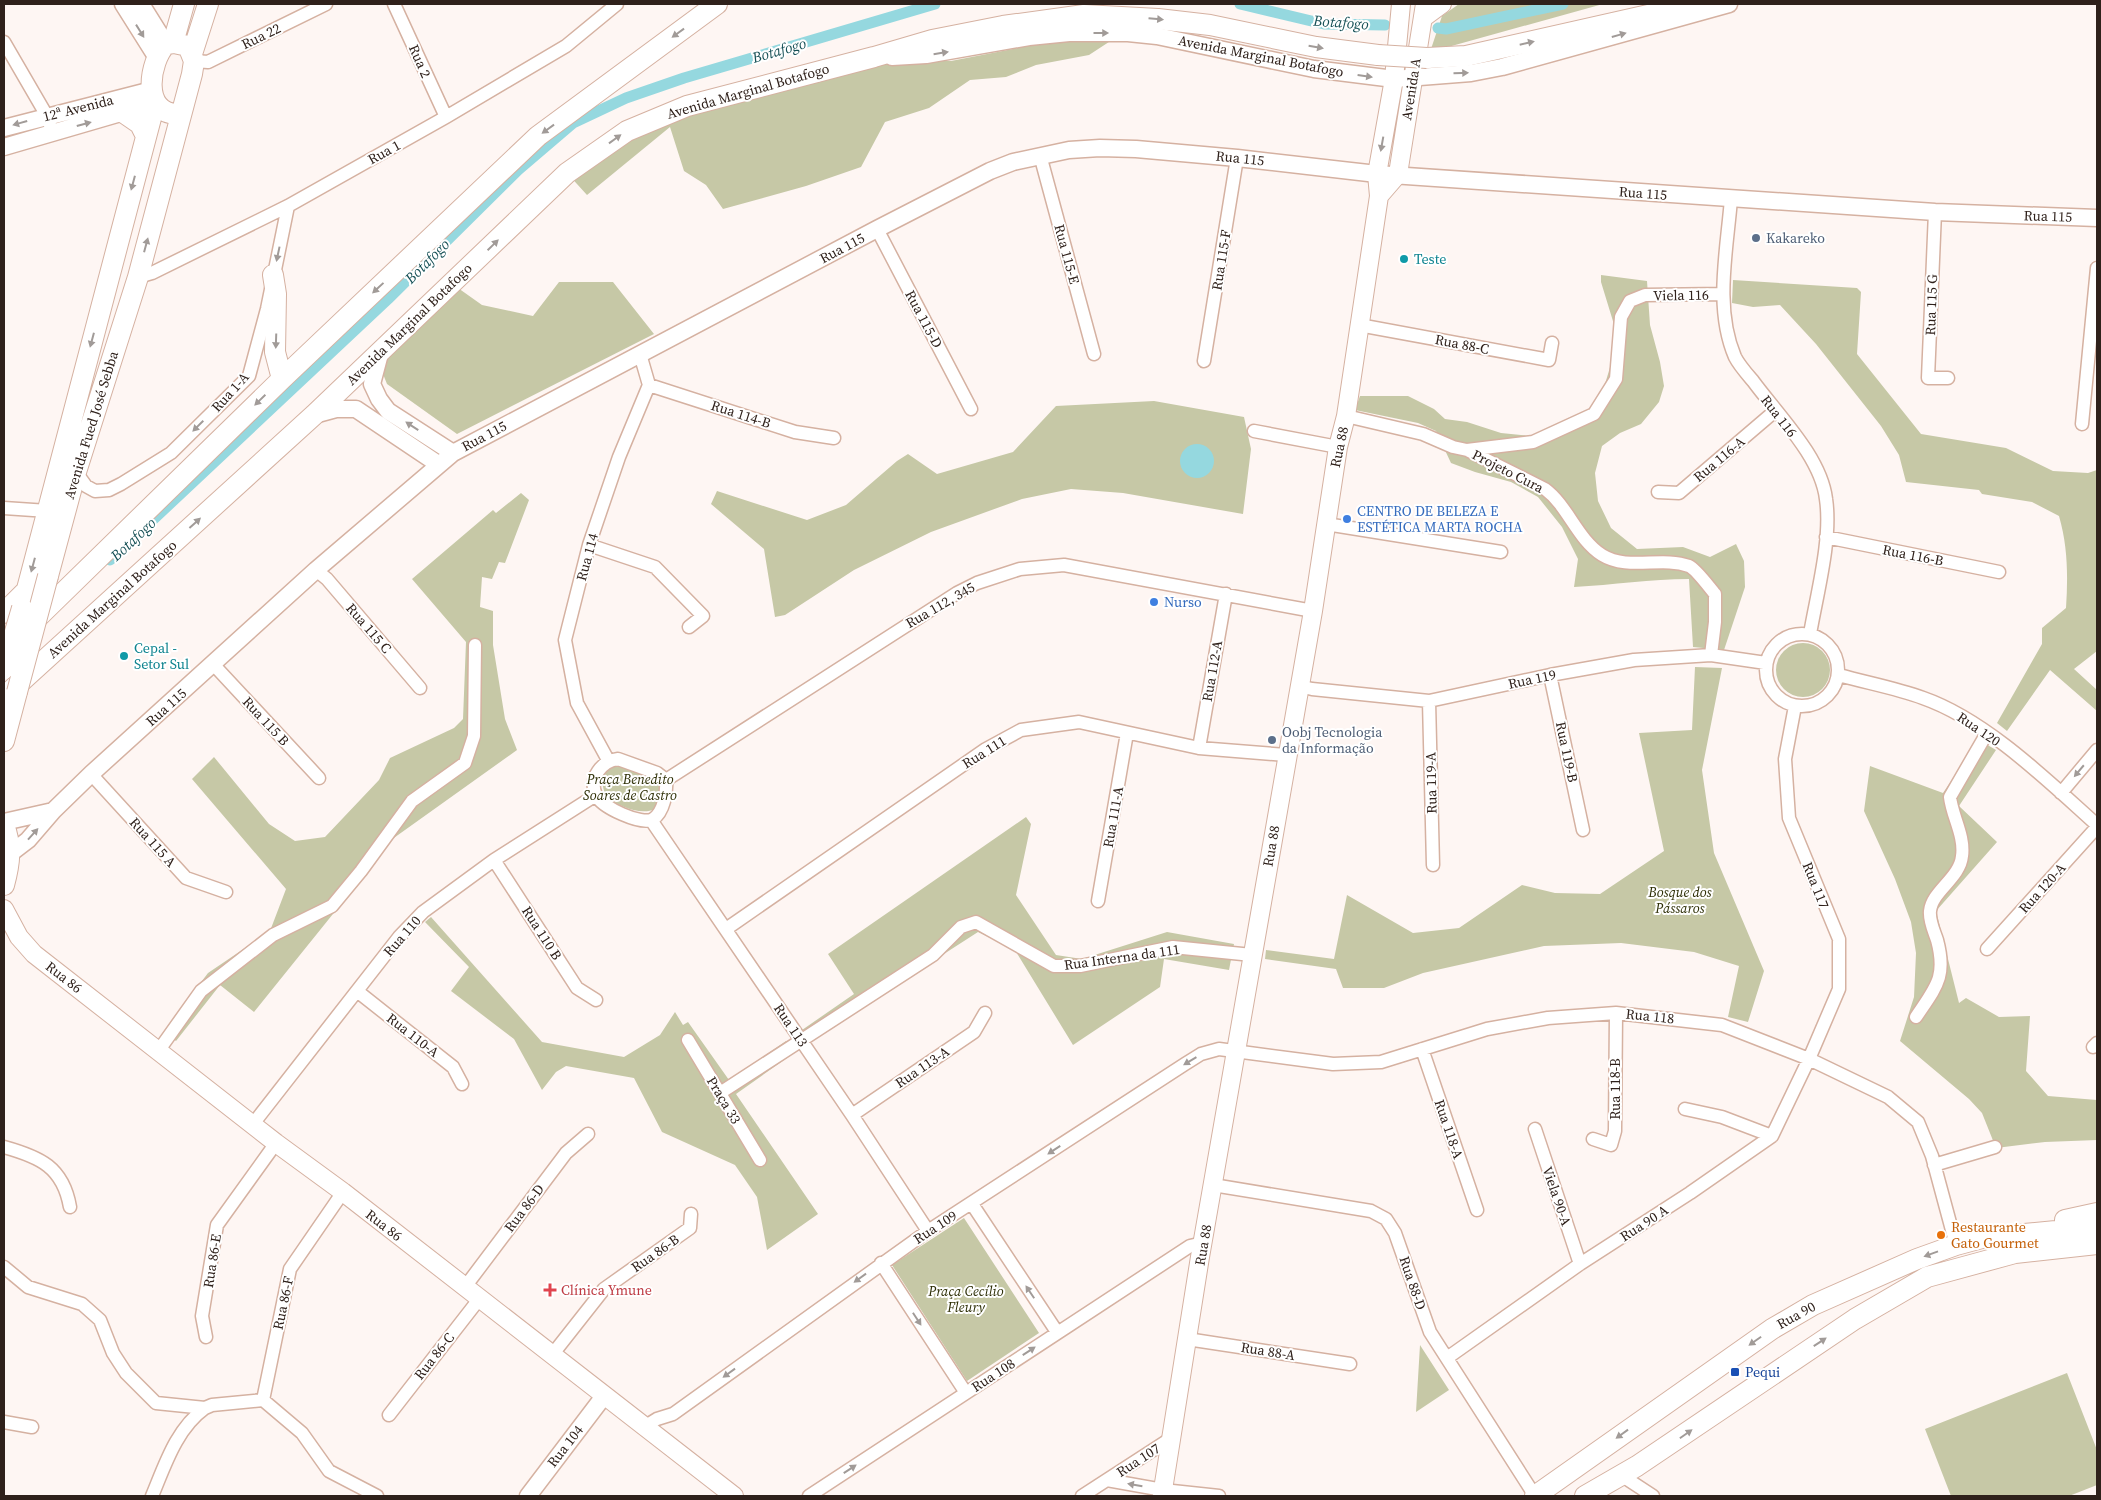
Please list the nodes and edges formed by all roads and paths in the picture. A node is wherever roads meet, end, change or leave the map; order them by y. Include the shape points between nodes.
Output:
1 (123, 4) edge
2 (141, 4) edge
3 (184, 4) edge
4 (208, 4) edge
5 (326, 4) edge
6 (394, 4) edge
7 (617, 4) edge
8 (718, 4) edge
9 (1401, 4) edge
10 (1442, 4) edge
11 (1697, 4) edge
12 (1729, 4) edge
13 (1424, 11) edge
14 (4, 42) edge
15 (165, 48) junction
16 (874, 57) junction
17 (193, 58) junction
18 (1413, 77) junction
19 (1394, 79) junction
20 (154, 96) junction
21 (182, 110) junction
22 (124, 113) junction
23 (47, 116) junction
24 (446, 117) junction
25 (4, 128) edge
26 (52, 133) junction
27 (146, 136) junction
28 (4, 147) edge
29 (1040, 155) junction
30 (1237, 158) junction
31 (1377, 174) junction
32 (1398, 174) junction
33 (1379, 196) junction
34 (1731, 199) junction
35 (288, 206) junction
36 (1935, 212) junction
37 (2097, 218) edge
38 (877, 229) junction
39 (2097, 268) edge
40 (273, 275) junction
41 (138, 277) junction
42 (1724, 294) junction
43 (1360, 325) junction
44 (1552, 343) dead end
45 (381, 350) junction
46 (640, 354) junction
47 (1094, 354) dead end
48 (1204, 361) dead end
49 (1948, 378) dead end
50 (282, 379) junction
51 (1616, 379) joint
52 (649, 385) junction
53 (971, 409) dead end
54 (1775, 411) junction
55 (314, 415) junction
56 (1346, 416) junction
57 (2082, 424) dead end
58 (1254, 431) dead end
59 (834, 438) dead end
60 (1338, 447) junction
61 (1467, 450) junction
62 (453, 452) junction
63 (438, 464) junction
64 (76, 472) junction
65 (1658, 492) dead end
66 (4, 508) edge
67 (48, 511) junction
68 (1326, 524) junction
69 (1826, 537) junction
70 (589, 545) junction
71 (1502, 552) dead end
72 (316, 570) junction
73 (48, 572) junction
74 (1999, 572) dead end
75 (1226, 594) junction
76 (18, 604) edge
77 (1313, 611) junction
78 (689, 627) dead end
79 (1810, 634) junction
80 (475, 646) dead end
81 (4, 650) edge
82 (1711, 655) junction
83 (1766, 663) junction
84 (214, 664) junction
85 (4, 669) edge
86 (1550, 674) junction
87 (1839, 675) junction
88 (1299, 686) junction
89 (420, 688) dead end
90 (10, 695) edge
91 (1429, 701) junction
92 (1795, 706) junction
93 (1127, 733) junction
94 (1987, 733) junction
95 (4, 740) edge
96 (1198, 748) junction
97 (2097, 750) edge
98 (1286, 755) junction
99 (608, 760) junction
100 (91, 774) junction
101 (319, 778) dead end
102 (666, 780) junction
103 (2061, 793) junction
104 (596, 796) junction
105 (53, 812) junction
106 (651, 820) junction
107 (4, 823) edge
108 (2097, 826) edge
109 (1583, 830) dead end
110 (10, 853) junction
111 (494, 860) junction
112 (1433, 865) dead end
113 (4, 885) edge
114 (226, 892) dead end
115 (1098, 901) dead end
116 (4, 909) edge
117 (726, 929) junction
118 (4, 938) edge
119 (1987, 949) dead end
120 (34, 954) junction
121 (1252, 955) junction
122 (357, 991) junction
123 (596, 1000) dead end
124 (1616, 1012) junction
125 (985, 1014) dead end
126 (1916, 1016) dead end
127 (688, 1040) dead end
128 (801, 1041) junction
129 (1422, 1049) junction
130 (159, 1050) junction
131 (1236, 1051) junction
132 (1809, 1059) junction
133 (462, 1084) dead end
134 (720, 1093) junction
135 (1685, 1108) dead end
136 (852, 1115) junction
137 (253, 1124) junction
138 (1535, 1129) dead end
139 (588, 1134) dead end
140 (1772, 1136) junction
141 (1593, 1139) dead end
142 (276, 1143) junction
143 (4, 1147) edge
144 (1994, 1148) dead end
145 (760, 1160) dead end
146 (1934, 1165) junction
147 (1213, 1185) junction
148 (343, 1192) junction
149 (972, 1204) junction
150 (70, 1207) dead end
151 (1477, 1210) dead end
152 (2097, 1213) edge
153 (691, 1214) dead end
154 (2097, 1228) edge
155 (928, 1231) junction
156 (1982, 1238) junction
157 (2097, 1244) edge
158 (1956, 1245) junction
159 (1202, 1250) junction
160 (2097, 1254) edge
161 (881, 1263) junction
162 (1580, 1264) junction
163 (4, 1267) edge
164 (1968, 1267) junction
165 (465, 1287) junction
166 (480, 1298) junction
167 (1057, 1332) junction
168 (206, 1337) dead end
169 (1187, 1339) junction
170 (552, 1355) junction
171 (1447, 1358) junction
172 (1350, 1364) dead end
173 (966, 1393) junction
174 (604, 1396) junction
175 (263, 1400) junction
176 (204, 1408) junction
177 (389, 1415) dead end
178 (4, 1422) edge
179 (32, 1427) dead end
180 (644, 1427) junction
181 (1170, 1439) junction
182 (1638, 1466) junction
183 (1618, 1476) junction
184 (1107, 1480) junction
185 (723, 1493) edge
186 (1162, 1493) edge
187 (1650, 1493) edge
188 (152, 1496) edge
189 (377, 1496) edge
190 (528, 1496) edge
191 (809, 1496) edge
192 (1082, 1496) edge
193 (1219, 1496) edge
194 (1535, 1496) edge
195 (1585, 1496) edge

1 -> 15 street
2 - 15 street
3 - 15 main road
4 - 17 main road
5 - 17 street, Rua 22 via 208,62
6 - 24 street, Rua 2
7 - 24 street, Rua 1 via 566,46
8 -> 50 main road via 538,136
9 - 19 main road, Avenida A
10 - 13 main road
16 -> 11 main road, Avenida Marginal Botafogo, bridge via 964,33 1084,15 1210,25 1378,56 1466,56
18 -> 12 street, Avenida Marginal Botafogo via 1471,73 1502,67
13 - 18 main road, Avenida A
14 - 23 street
15 - 17 main road via 188,46
15 - 20 main road, Avenida Fued José Sebba via 153,74
16 -> 19 street, Avenida Marginal Botafogo via 926,55 1069,33 1128,33 1157,36 1314,69
45 -> 16 main road, Avenida Marginal Botafogo via 567,173 627,131 686,106
17 - 21 main road, Avenida Fued José Sebba via 188,94
18 - 19 street, Avenida Marginal Botafogo
18 - 32 main road, Avenida A
19 -> 31 main road, Avenida A
20 - 21 main road via 160,109 177,114
20 - 22 street, 12ª Avenida
20 - 23 street, 12ª Avenida
20 - 27 main road, Avenida Fued José Sebba
41 -> 21 main road, Avenida Fued José Sebba
26 -> 22 street, 12ª Avenida
22 - 27 main road via 144,128
23 -> 25 street, 12ª Avenida
23 - 26 street
24 - 35 street, Rua 1
26 - 28 street, 12ª Avenida
27 -> 67 main road, Avenida Fued José Sebba
29 - 30 street, Rua 115 via 1100,148
29 - 38 street, Rua 115 via 990,171
29 - 47 street, Rua 115-E
30 - 31 street, Rua 115
30 - 48 street, Rua 115-F
31 - 32 street, Rua 115
31 - 33 main road, Rua 88
32 - 33 main road
32 - 34 street, Rua 115
33 - 43 main road, Rua 88
34 - 36 street, Rua 115
34 - 42 street, Rua 116
35 -> 40 street, Rua 1-A
35 - 41 street, Rua 1
36 - 37 street, Rua 115
36 - 49 street, Rua 115 G via 1928,378
38 - 46 street, Rua 115
38 - 53 street, Rua 115-D
39 - 57 street
40 -> 50 main road via 276,294 275,352
40 -> 64 street, Rua 1-A via 249,376 171,453 121,484 109,490 95,491 86,486
41 - 64 main road, Avenida Fued José Sebba
42 - 51 street, Viela 116 via 1645,295 1630,301 1621,317
42 - 54 street, Rua 116 via 1727,334 1736,359
43 - 44 street, Rua 88-C via 1548,360
43 - 56 main road, Rua 88
45 - 55 main road, Avenida Marginal Botafogo
62 -> 45 street, Rua 115 via 388,411 379,399 372,384
46 - 52 street
46 - 62 street, Rua 115
50 -> 81 main road
51 - 61 street, Projeto Cura via 1594,414 1534,442
52 - 59 street, Rua 114-B via 796,432
52 - 70 street, Rua 114 via 619,456
54 - 65 street, Rua 116-A via 1679,492
54 - 69 street, Rua 116 via 1812,457 1826,498
55 - 63 street via 336,409 356,409
90 -> 55 main road, Avenida Marginal Botafogo
56 - 60 main road, Rua 88
56 - 61 street, Projeto Cura via 1423,434
58 - 60 street
60 - 68 main road, Rua 88
61 - 82 street, Projeto Cura via 1550,492 1602,555 1626,563 1650,561 1690,567 1715,594
62 - 63 street, Rua 115
63 - 72 street, Rua 115
64 - 73 main road, Avenida Fued José Sebba
66 - 67 street
67 - 73 main road via 53,514 54,523
67 -> 76 main road, Avenida Fued José Sebba
68 - 71 street
68 - 77 main road, Rua 88
69 - 74 street, Rua 116-B
69 - 79 street, Rua 116
70 - 78 street via 655,566 703,616
70 - 99 street, Rua 114 via 565,640 577,703
72 - 84 street, Rua 115
72 - 89 street, Rua 115 C
73 - 90 main road, Avenida Fued José Sebba, bridge
75 - 77 street, Rua 112, 345
75 - 96 street, Rua 112-A
75 - 102 street, Rua 112, 345 via 1064,565 1020,568 977,583 914,619
76 - 85 main road, Avenida Fued José Sebba, bridge
77 - 88 main road, Rua 88
79 - 83 street via 1791,635 1775,646
79 - 87 street via 1826,642 1837,657
80 - 130 street via 474,736 465,763 412,801 332,906 273,935 201,990
82 - 83 street, Rua 119
82 - 86 street, Rua 119 via 1634,660
83 - 92 street via 1768,682 1778,698
84 - 100 street, Rua 115
84 - 101 street, Rua 115 B
86 - 91 street, Rua 119
86 - 109 street, Rua 119-B
87 - 92 street via 1831,693 1815,705
87 - 94 street, Rua 120 via 1924,698 1957,713
88 - 91 street, Rua 119
88 - 98 main road, Rua 88
90 - 95 main road, Avenida Fued José Sebba
91 - 112 street, Rua 119-A
92 - 132 street, Rua 117 via 1785,759 1789,818 1838,939 1840,989
93 - 96 street, Rua 111
93 - 115 street, Rua 111-A
93 - 117 street, Rua 111 via 1078,722 1021,730 986,748
94 - 103 street, Rua 120
94 - 126 street via 1952,791 1950,803 1962,842 1962,856 1959,868 1932,902 1930,918 1942,956 1942,969 1934,989
96 - 98 street, Rua 111
97 -> 103 street
98 - 121 main road, Rua 88
99 - 102 street via 618,759
99 - 104 street via 596,775
100 - 105 street, Rua 115
100 - 114 street, Rua 115 A via 186,878
102 - 106 street via 667,790 658,815
103 - 108 street, Rua 120
104 - 106 street via 602,804 616,811 642,821
104 - 111 street, Rua 110
105 - 107 street
110 -> 105 street, Rua 115 via 28,840
106 - 117 street, Rua 113
107 - 110 main road
108 - 119 street, Rua 120-A
110 - 113 main road
111 - 122 street, Rua 110 via 422,912
111 - 123 street, Rua 110 B via 577,988
116 - 120 main road, Rua 86 via 19,938
117 - 128 street, Rua 113
118 - 120 main road, Rua 86
120 - 130 main road, Rua 86
121 - 128 street, Rua Interna da 111 via 1173,947 1080,966 1054,966 976,922 961,927 934,955
121 - 131 main road, Rua 88
122 - 133 street, Rua 110-A via 453,1067
122 - 137 street, Rua 110
124 - 129 street, Rua 118 via 1548,1018 1487,1029
124 - 132 street, Rua 118 via 1722,1025
124 - 141 street, Rua 118-B via 1615,1131 1611,1145
125 - 136 street, Rua 113-A via 974,1032
127 - 134 street, Praça 33
128 - 134 street, Rua Interna da 111
128 - 136 street, Rua 113
129 - 131 street, Rua 118 via 1381,1062 1333,1064
129 - 151 street, Rua 118-A
130 - 137 main road, Rua 86
131 - 147 main road, Rua 88
131 -> 149 street, Rua 109 via 1219,1049 1193,1059
132 - 140 street, Rua 90 A
132 - 146 street, Rua 118 via 1888,1097 1918,1122
134 - 145 street, Praça 33
135 - 140 street via 1722,1116
136 - 155 street, Rua 113
137 - 142 main road, Rua 86
138 - 162 street, Viela 90-A
139 - 165 street, Rua 86-D via 566,1153
140 - 162 street, Rua 90 A
142 - 148 main road, Rua 86
142 - 168 street, Rua 86-E via 218,1225 202,1316
143 - 150 street via 31,1155 58,1175 67,1190
144 - 146 street
146 - 158 street, Rua 118
147 - 159 main road, Rua 88
147 - 171 street, Rua 88-D via 1371,1211 1386,1219 1395,1233 1430,1332
148 - 165 main road, Rua 86
148 - 175 street, Rua 86-F via 290,1269
149 - 155 street, Rua 109
167 -> 149 street
152 - 156 main road
153 - 170 street, Rua 86-B via 690,1228 604,1289
154 - 156 main road, Rua 90
155 - 161 street, Rua 109
156 - 158 main road, Rua 90
157 - 164 main road via 2015,1253
158 -> 194 main road, Rua 90 via 1813,1305 1772,1329
159 - 167 street, Rua 108 via 1190,1246
159 - 169 main road, Rua 88
160 - 164 main road
161 -> 173 street
161 -> 180 street, Rua 109 via 672,1414
162 - 171 street, Rua 90 A
163 - 176 street via 28,1287 82,1304 100,1320 113,1353 126,1372 156,1403
182 -> 164 main road via 1855,1319 1927,1276
165 - 166 main road, Rua 86
166 - 170 main road, Rua 86
166 - 177 street, Rua 86-C
173 -> 167 street, Rua 108
169 - 172 street, Rua 88-A
169 - 181 main road, Rua 88
170 - 174 main road, Rua 86
171 - 194 street, Rua 88-D
191 -> 173 street, Rua 108
174 - 180 main road, Rua 86
174 - 190 street, Rua 104
175 - 176 street
175 - 189 street via 302,1433 329,1471
176 - 188 street via 173,1446
178 - 179 street
180 - 185 main road, Rua 86
181 - 184 street, Rua 107
181 - 186 main road, Rua 88
182 - 183 main road
182 - 187 street via 1636,1471
183 - 187 street
183 - 195 main road
186 -> 184 street, Rua 107
184 - 192 street, Rua 107
186 - 193 street, Rua 107

